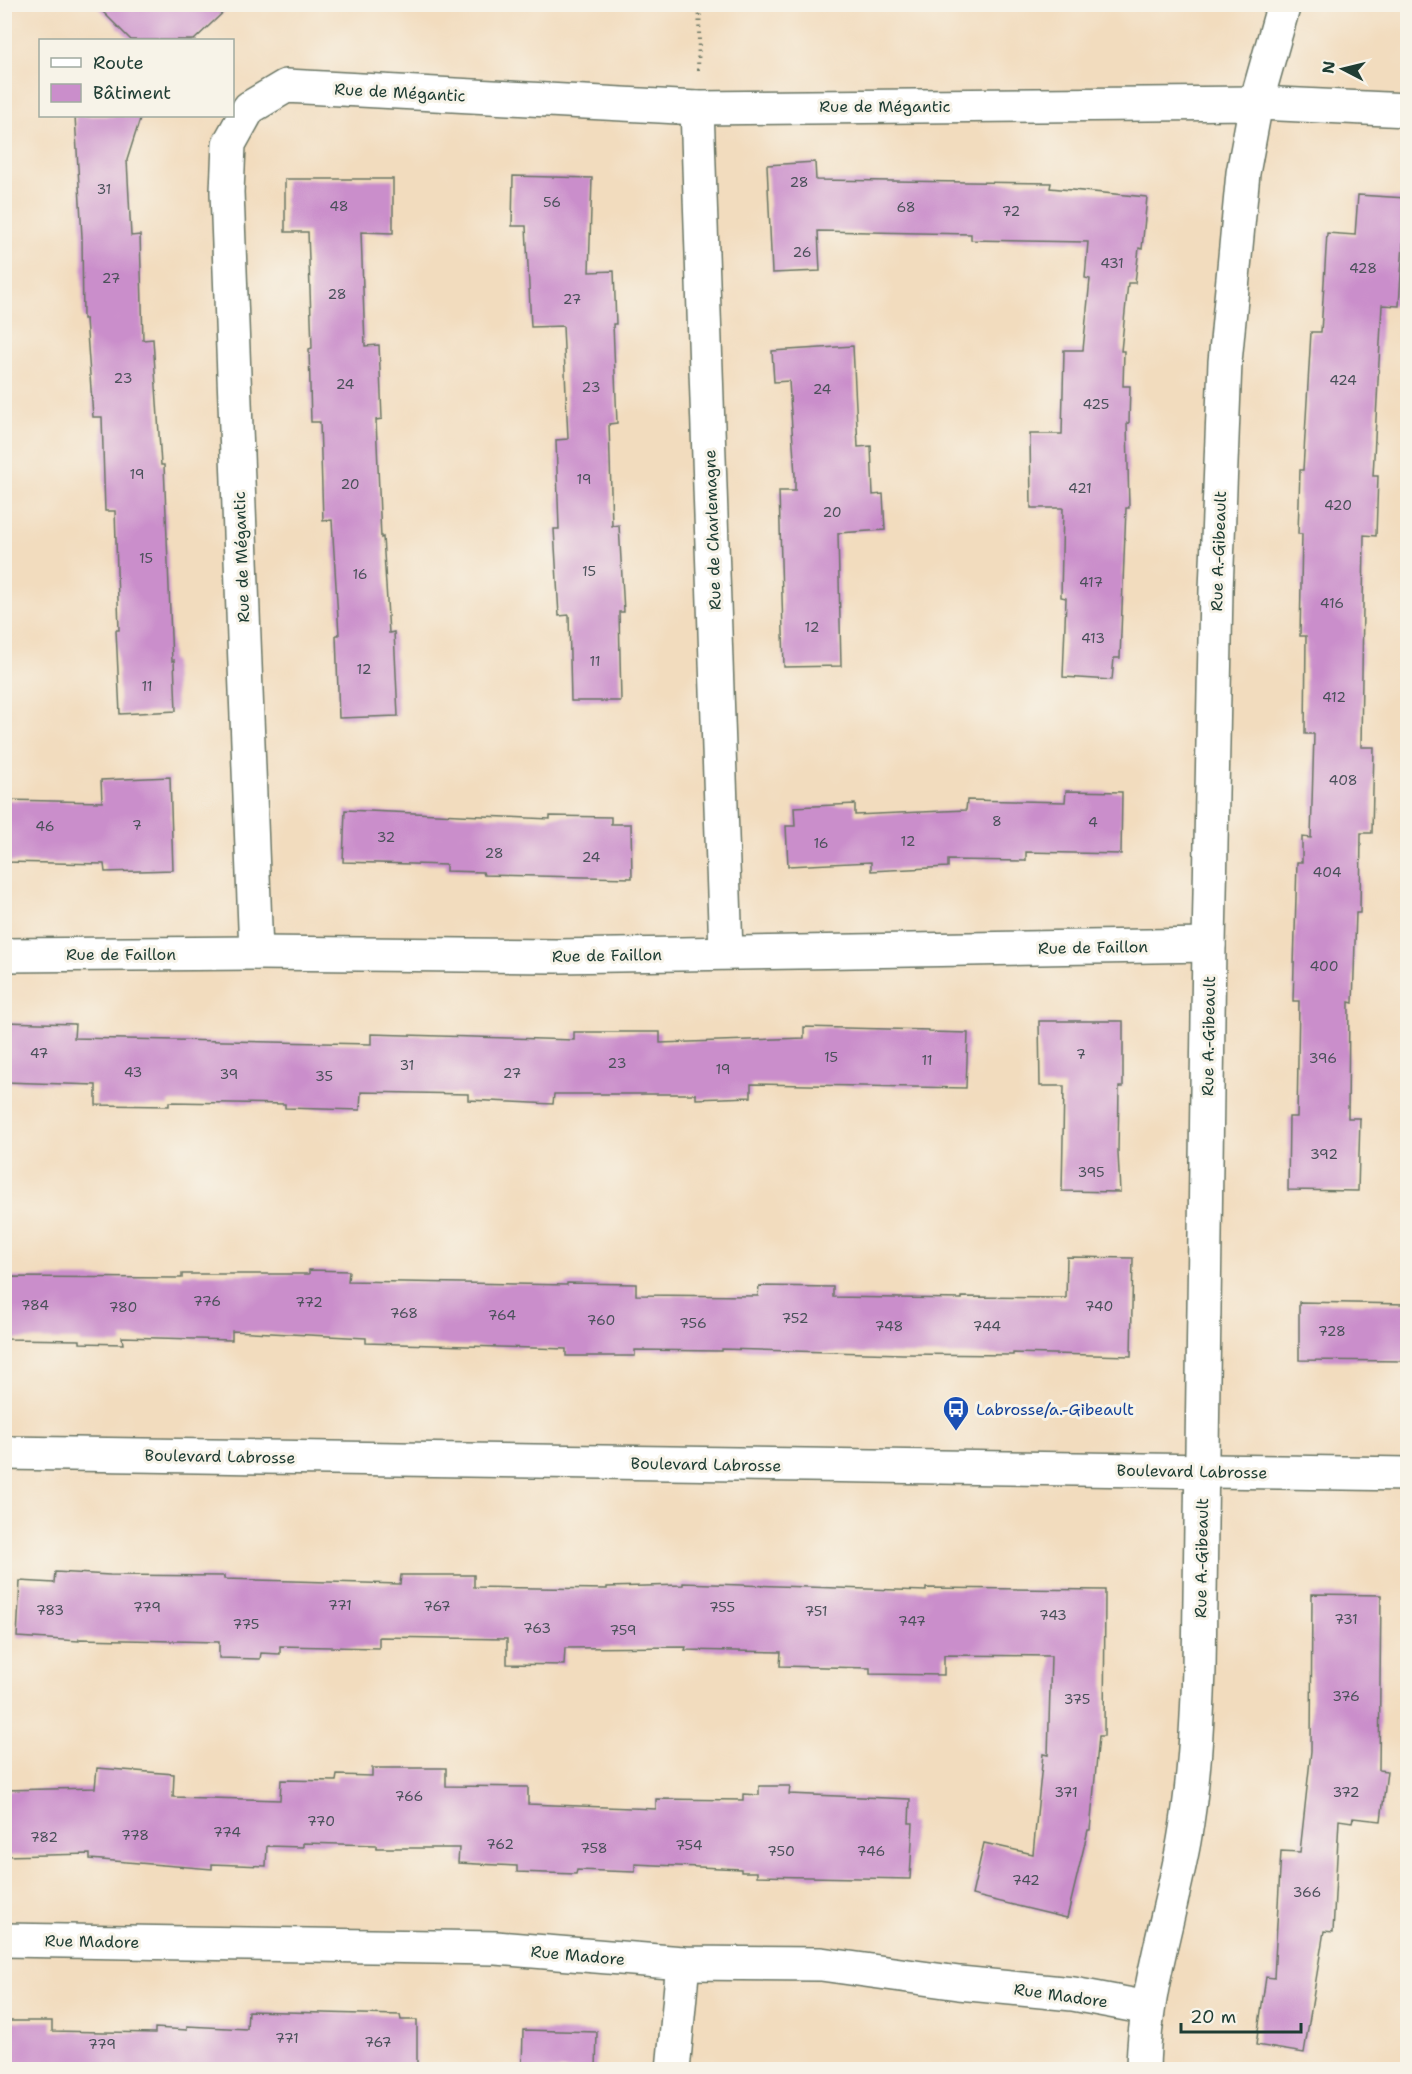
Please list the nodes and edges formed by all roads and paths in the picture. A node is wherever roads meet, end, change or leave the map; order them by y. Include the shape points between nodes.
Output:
1 (700, 4) edge
2 (1284, 4) edge
3 (1256, 103) junction
4 (697, 108) junction
5 (1407, 110) edge
6 (1209, 945) junction
7 (726, 952) junction
8 (255, 953) junction
9 (4, 955) edge
10 (4, 1453) edge
11 (1202, 1471) junction
12 (1407, 1474) edge
13 (4, 1940) edge
14 (683, 1963) junction
15 (1148, 2008) junction
16 (674, 2070) edge
17 (1143, 2070) edge

1 - 4 path
2 - 3 street, Rue A.-Gibeault
3 - 4 street, Rue de Mégantic
3 - 5 street, Rue de Mégantic
3 - 6 street, Rue A.-Gibeault via 1243,173 1225,362
4 - 7 street, Rue de Charlemagne
4 - 8 street, Rue de Mégantic via 286,86 249,108 229,144 227,192
6 - 7 street, Rue de Faillon
6 - 11 street, Rue A.-Gibeault
7 - 8 street, Rue de Faillon via 557,956
8 - 9 street, Rue de Faillon
10 - 11 street, Boulevard Labrosse
11 - 12 street, Boulevard Labrosse
11 - 15 street, Rue A.-Gibeault via 1196,1753 1184,1842
13 - 14 street, Rue Madore via 496,1948
14 - 15 street, Rue Madore via 821,1964 1073,1994
14 - 16 street
15 - 17 street, Rue A.-Gibeault

